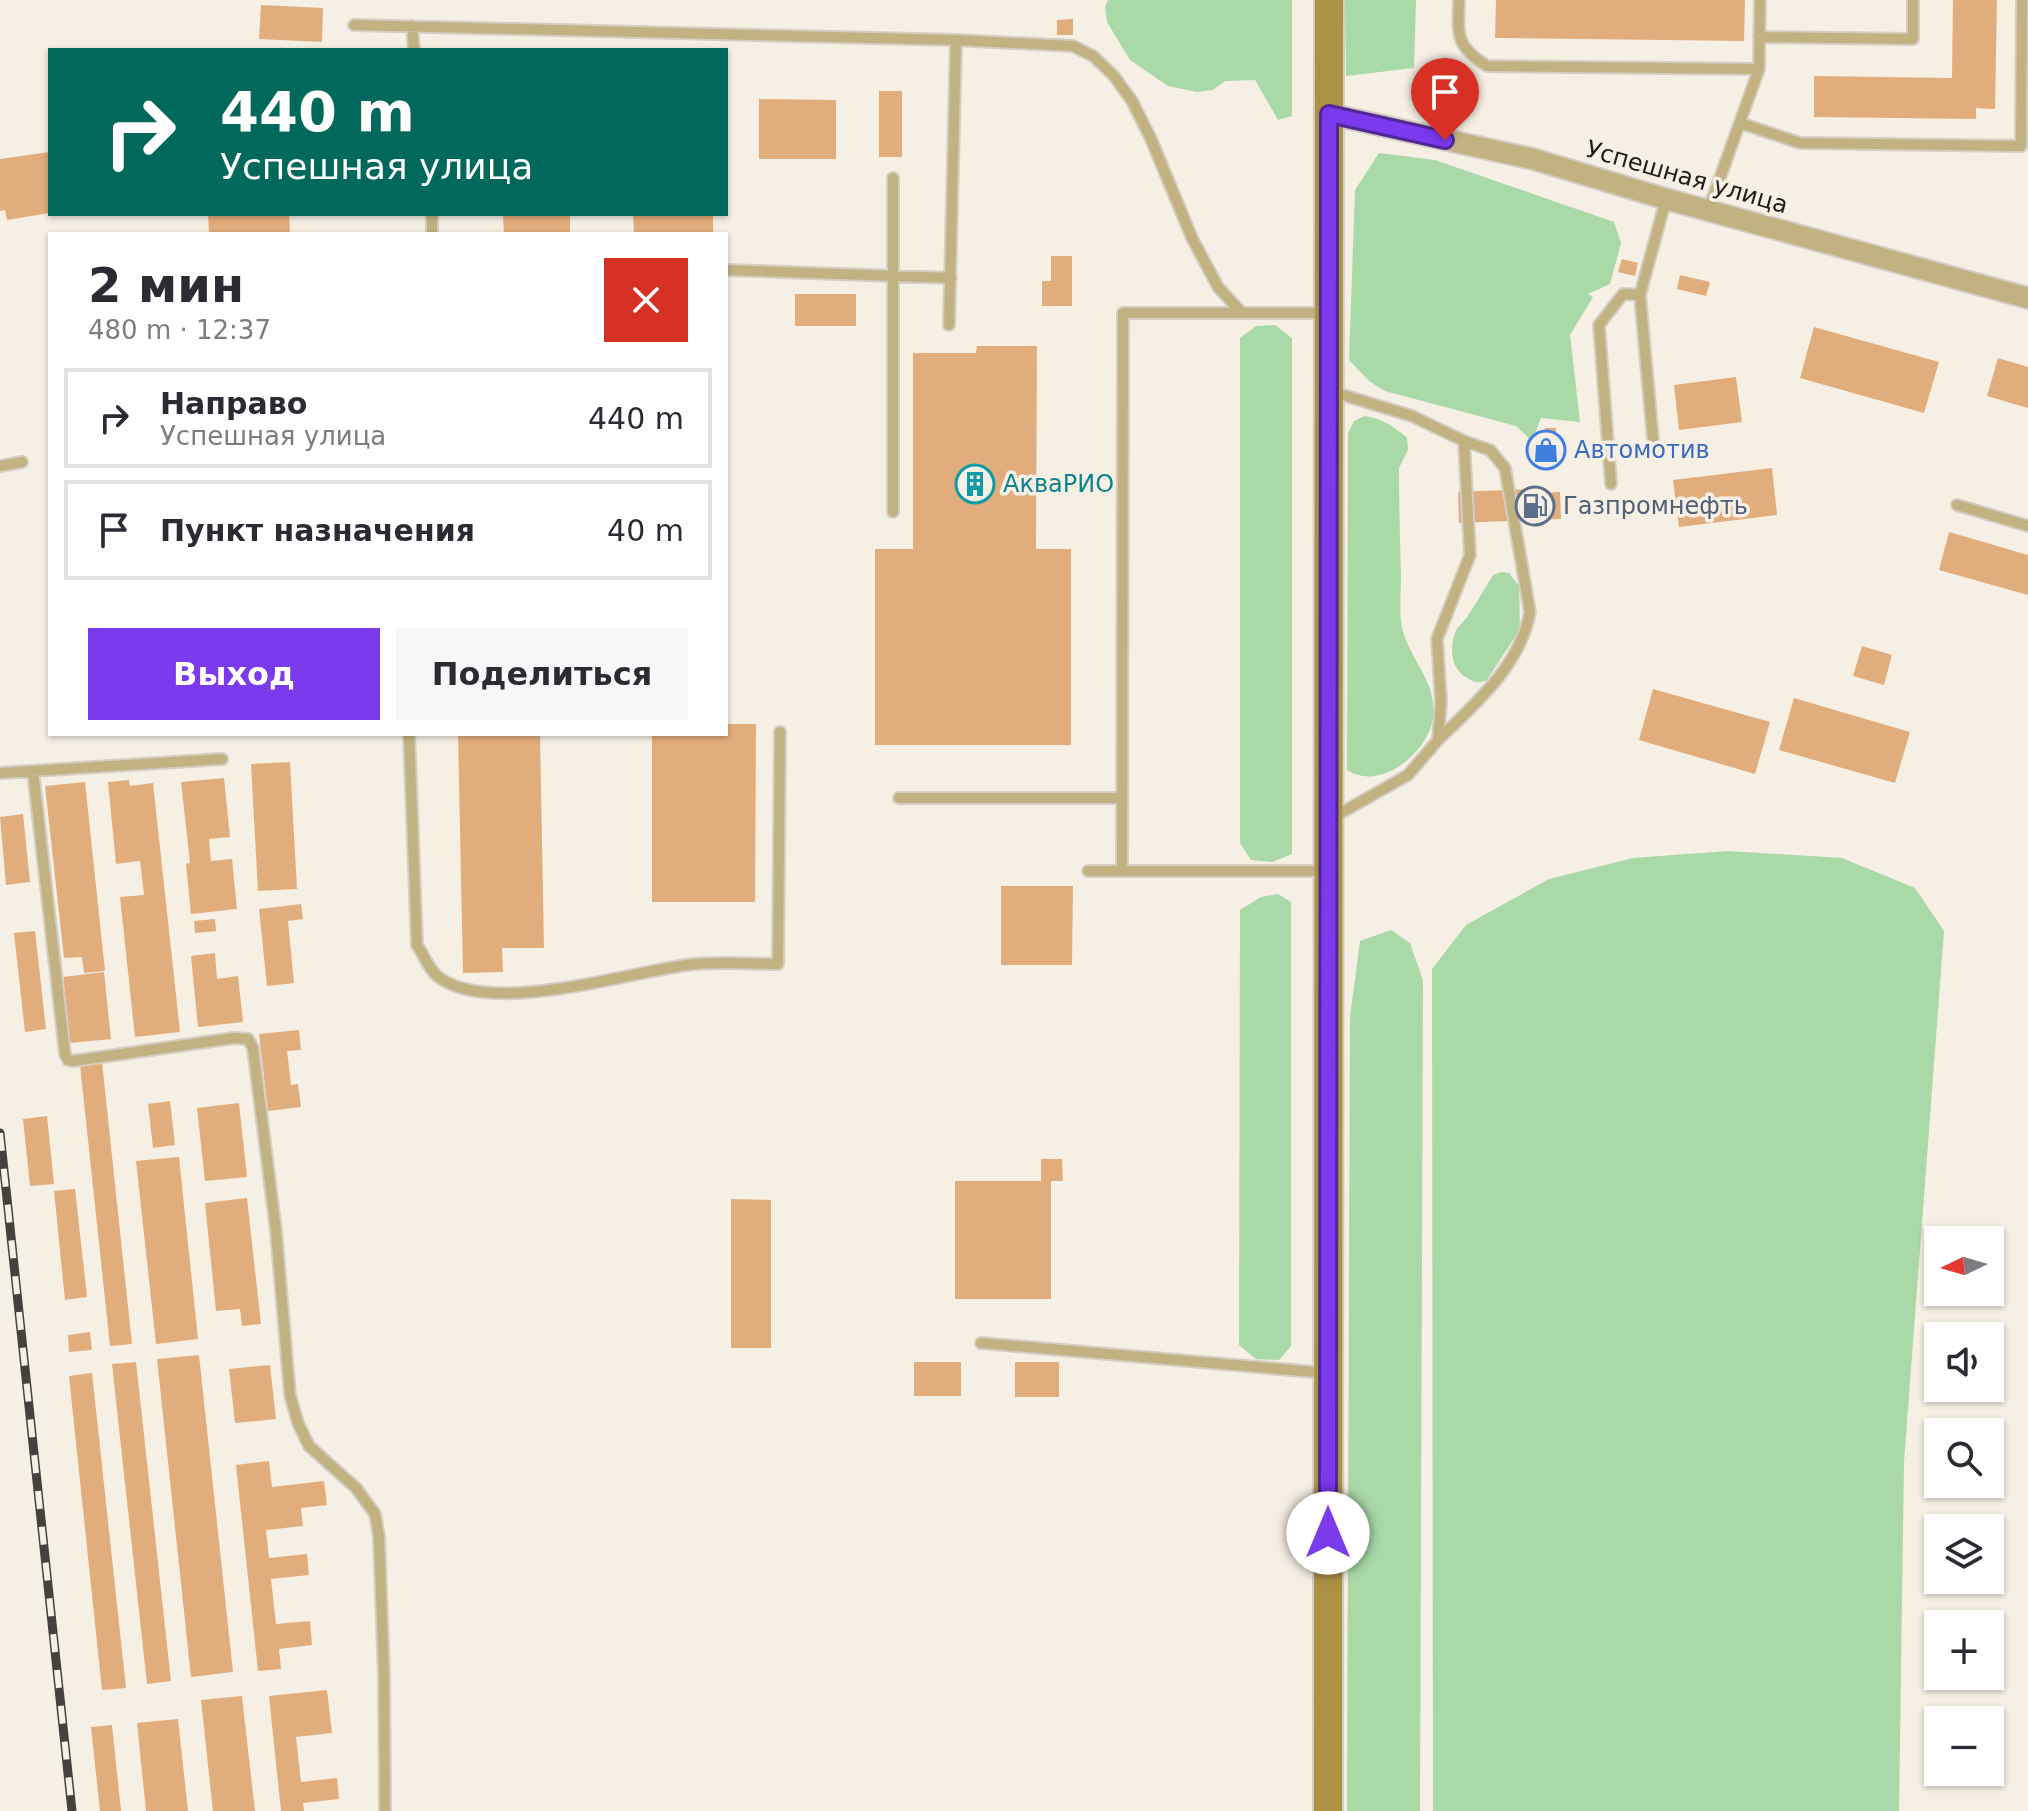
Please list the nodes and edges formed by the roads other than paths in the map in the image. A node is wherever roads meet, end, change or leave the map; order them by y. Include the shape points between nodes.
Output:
1 (1329, 0) edge
2 (1459, 0) edge
3 (1760, 0) edge
4 (1913, 0) edge
5 (2022, 0) edge
6 (354, 25) dead end
7 (412, 26) junction
8 (1759, 37) junction
9 (956, 40) junction
10 (414, 48) edge
11 (1759, 69) junction
12 (1329, 114) junction
13 (1740, 123) junction
14 (893, 178) dead end
15 (1666, 199) junction
16 (1708, 211) junction
17 (728, 270) edge
18 (893, 275) junction
19 (951, 278) junction
20 (1640, 295) junction
21 (2028, 298) edge
22 (1242, 313) junction
23 (1328, 313) junction
24 (949, 325) dead end
25 (1328, 390) junction
26 (1464, 441) junction
27 (1654, 451) dead end
28 (22, 462) dead end
29 (0, 466) edge
30 (1611, 484) dead end
31 (1957, 505) dead end
32 (893, 512) dead end
33 (2028, 526) edge
34 (780, 732) dead end
35 (409, 736) edge
36 (1438, 740) junction
37 (222, 759) dead end
38 (33, 771) junction
39 (0, 773) edge
40 (899, 798) dead end
41 (1122, 798) junction
42 (1326, 821) junction
43 (1088, 871) dead end
44 (1122, 871) junction
45 (1326, 871) junction
46 (981, 1343) dead end
47 (1328, 1373) junction
48 (385, 1811) edge
49 (1328, 1811) edge

1 - 12 main road
2 - 11 lane via 1458,37 1469,55 1487,66
3 - 8 lane
4 - 8 lane via 1913,39
5 - 13 lane via 2021,146 1800,143
6 - 7 lane
7 - 9 lane
7 - 10 lane
8 - 11 lane
9 - 19 lane
9 - 22 lane via 1073,46 1114,76 1151,139 1218,287
11 - 13 lane
12 - 15 street, Успешная улица via 1533,159
12 - 23 main road
13 - 16 lane
14 - 18 lane
15 - 16 street, Успешная улица
15 - 20 lane
16 - 21 street, Успешная улица
17 - 18 lane
18 - 19 lane
18 - 32 lane
19 - 24 lane
20 - 27 lane
20 - 30 lane via 1623,294 1599,325
22 - 23 lane
22 - 41 lane via 1123,313
23 - 25 main road
25 - 26 lane via 1412,416
25 - 42 main road
26 - 36 lane via 1470,555 1437,639
26 - 36 lane via 1490,450 1505,468 1530,612 1526,634 1496,683
28 - 29 lane
31 - 33 lane
34 - 35 lane via 778,964 691,964 570,987 494,994 436,975 417,945
36 - 42 lane via 1408,775
37 - 38 lane
38 - 39 lane
38 - 48 lane via 68,1060 234,1038 248,1039 253,1048 290,1395 309,1446 356,1488 375,1514 379,1537
40 - 41 lane
41 - 44 lane
42 - 45 main road
43 - 44 lane
44 - 45 lane
45 - 47 main road
46 - 47 lane
47 - 49 main road

